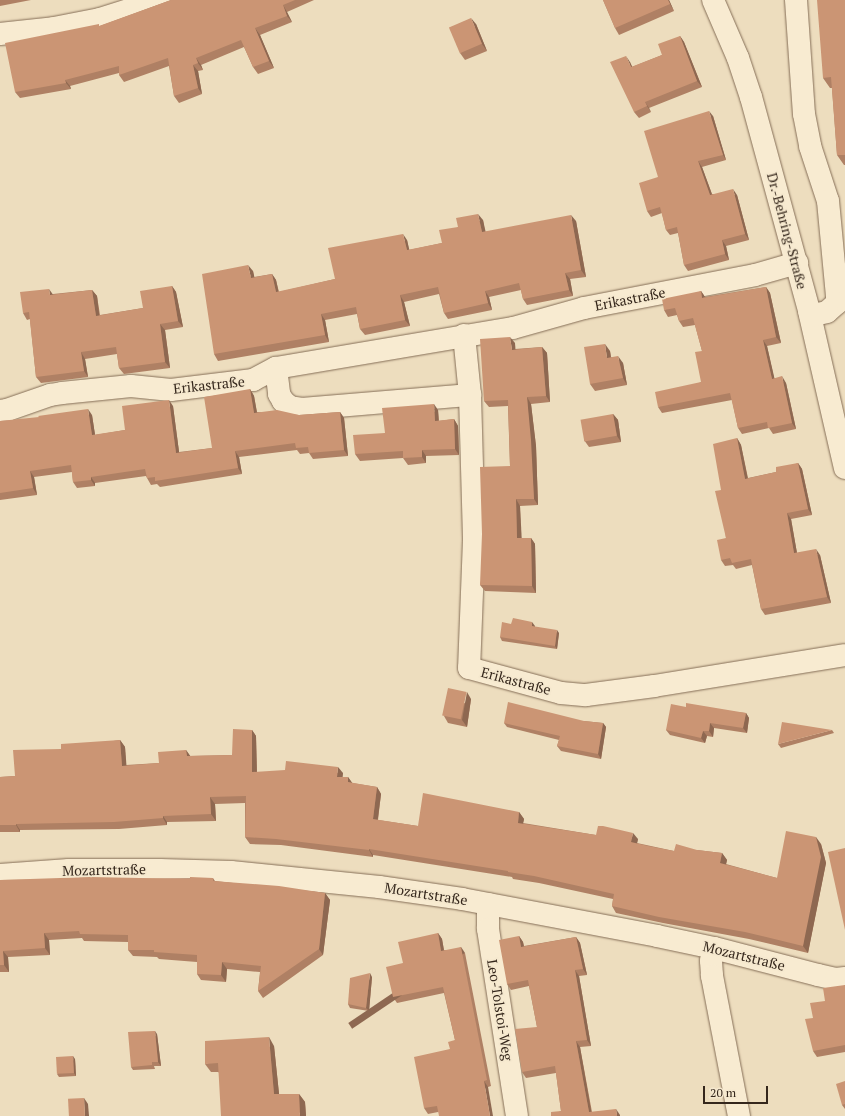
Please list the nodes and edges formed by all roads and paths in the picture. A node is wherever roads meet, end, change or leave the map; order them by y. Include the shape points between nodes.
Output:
1 (160, 0) edge
2 (713, 0) edge
3 (796, 0) edge
4 (0, 34) edge
5 (796, 263) junction
6 (810, 316) junction
7 (464, 335) junction
8 (276, 368) junction
9 (470, 395) junction
10 (0, 410) edge
11 (845, 468) edge
12 (845, 655) edge
13 (0, 874) edge
14 (488, 904) junction
15 (714, 948) junction
16 (845, 978) edge
17 (517, 1116) edge
18 (739, 1116) edge

1 - 4 street via 100,19 54,28
2 - 5 street, Dr.-Behring-Straße via 738,58 750,96
3 - 6 street via 804,114 810,146 828,201 837,296 837,303 827,312
5 - 6 street, Dr.-Behring-Straße
5 - 7 street, Erikastraße via 755,275 584,308 513,328
6 - 11 street, Dr.-Behring-Straße
7 - 8 street, Erikastraße
7 - 9 street, Erikastraße
8 - 9 street via 279,394 283,401 290,407 302,409
8 - 10 street, Erikastraße via 253,380 171,390 130,386 62,393
9 - 12 street, Erikastraße via 474,540 469,668 561,693 586,695
13 - 14 street, Mozartstraße via 76,870 231,872 379,887
14 - 15 street, Mozartstraße
14 - 17 street, Leo-Tolstoi-Weg via 486,917
15 - 16 street, Mozartstraße via 818,975
15 - 18 street via 711,961 712,976

